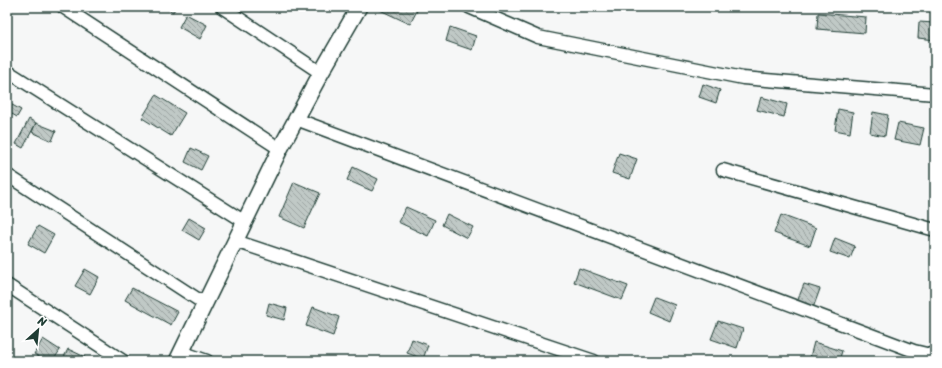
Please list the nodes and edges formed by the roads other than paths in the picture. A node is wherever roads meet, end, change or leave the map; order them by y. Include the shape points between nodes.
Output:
1 (63, 7) edge
2 (222, 7) edge
3 (359, 7) edge
4 (469, 7) edge
5 (7, 71) edge
6 (321, 73) junction
7 (935, 94) edge
8 (296, 119) junction
9 (280, 149) junction
10 (723, 170) dead end
11 (7, 175) edge
12 (244, 222) junction
13 (935, 230) edge
14 (235, 241) junction
15 (7, 286) edge
16 (205, 304) junction
17 (179, 356) edge
18 (935, 356) edge
19 (123, 361) edge
20 (206, 361) edge
21 (594, 361) edge

1 - 9 street
2 - 6 street
3 - 6 street
4 - 7 street via 538,37 743,78
5 - 12 street
6 - 8 street
8 - 9 street
8 - 18 street via 914,351
9 - 12 street
10 - 13 street
11 - 16 street
12 - 14 street
14 - 16 street
14 - 21 street
15 - 19 street
16 - 17 street
17 - 20 street

